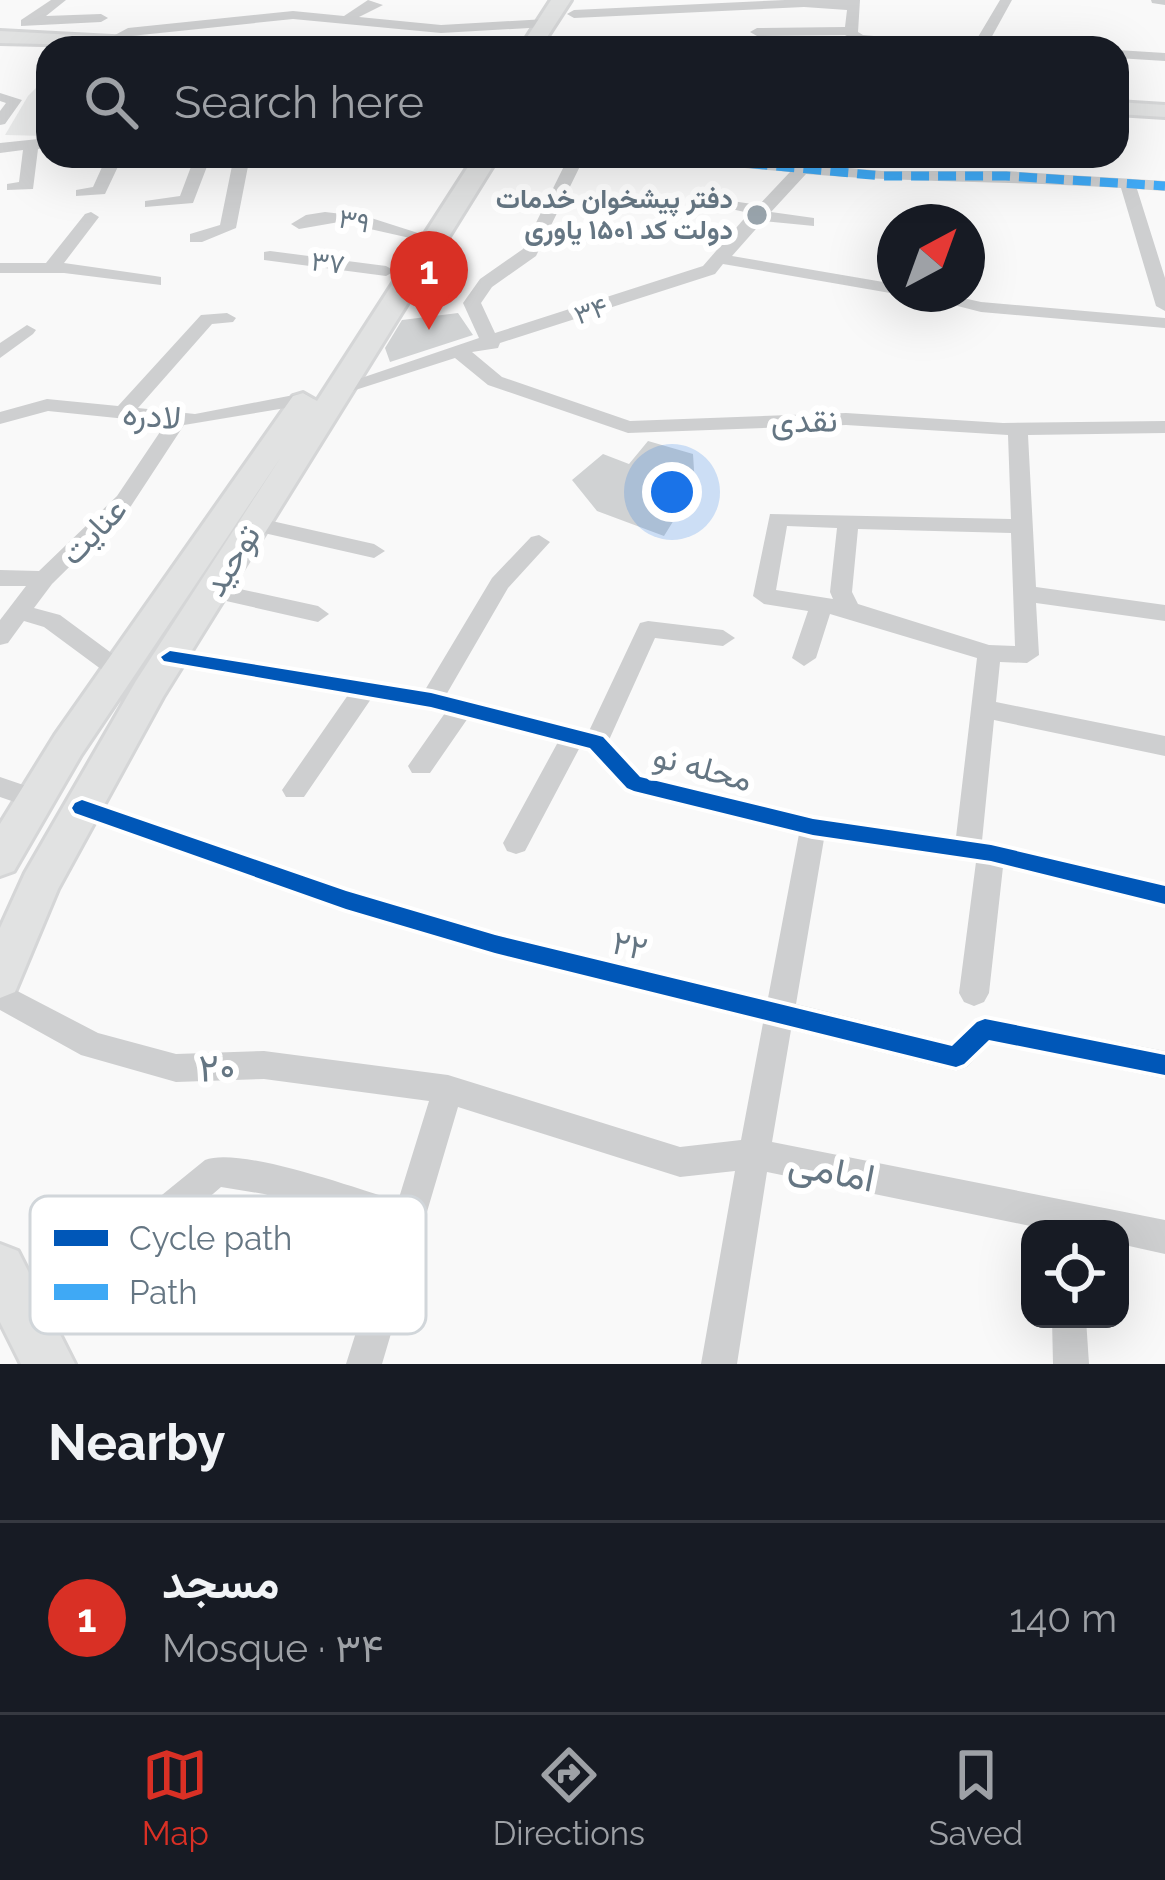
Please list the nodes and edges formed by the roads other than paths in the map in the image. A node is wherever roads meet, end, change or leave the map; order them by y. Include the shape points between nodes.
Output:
1 (60, 0) edge
2 (220, 0) edge
3 (1006, 0) edge
4 (854, 3) edge
5 (761, 4) junction
6 (376, 5) dead end
7 (573, 5) edge
8 (101, 18) dead end
9 (32, 20) junction
10 (346, 21) junction
11 (192, 23) junction
12 (851, 31) junction
13 (120, 36) edge
14 (521, 36) edge
15 (543, 36) edge
16 (756, 36) edge
17 (798, 36) edge
18 (857, 36) edge
19 (986, 36) edge
20 (4, 40) edge
21 (36, 41) edge
22 (36, 45) edge
23 (1129, 55) edge
24 (1165, 57) edge
25 (0, 98) edge
26 (1129, 109) edge
27 (1165, 111) edge
28 (0, 121) edge
29 (36, 144) edge
30 (0, 148) edge
31 (36, 157) edge
32 (110, 168) edge
33 (199, 168) edge
34 (240, 168) edge
35 (451, 168) edge
36 (479, 168) edge
37 (571, 168) edge
38 (802, 168) joint
39 (1004, 168) edge
40 (1006, 176) junction
41 (1128, 186) junction
42 (1165, 186) edge
43 (13, 187) dead end
44 (82, 193) dead end
45 (711, 200) dead end
46 (151, 203) dead end
47 (758, 212) junction
48 (91, 217) dead end
49 (808, 222) dead end
50 (299, 224) dead end
51 (410, 233) junction
52 (196, 238) dead end
53 (270, 256) dead end
54 (722, 260) junction
55 (0, 268) edge
56 (52, 268) junction
57 (386, 271) junction
58 (155, 280) dead end
59 (877, 286) edge
60 (985, 301) edge
61 (1165, 306) edge
62 (227, 318) dead end
63 (1165, 323) edge
64 (27, 329) dead end
65 (491, 344) junction
66 (2, 348) edge
67 (461, 353) junction
68 (339, 389) junction
69 (304, 400) junction
70 (123, 413) junction
71 (0, 418) edge
72 (178, 418) junction
73 (1165, 427) edge
74 (1018, 428) junction
75 (268, 478) junction
76 (848, 522) junction
77 (254, 524) junction
78 (1022, 526) junction
79 (539, 542) dead end
80 (374, 551) dead end
81 (0, 578) edge
82 (44, 579) junction
83 (212, 591) junction
84 (1024, 593) junction
85 (821, 605) junction
86 (849, 609) junction
87 (22, 613) junction
88 (1165, 613) edge
89 (318, 614) dead end
90 (0, 637) edge
91 (723, 638) dead end
92 (989, 653) junction
93 (170, 657) junction
94 (804, 658) dead end
95 (121, 672) junction
96 (364, 691) junction
97 (431, 700) junction
98 (461, 708) junction
99 (983, 710) junction
100 (585, 739) junction
101 (1165, 746) edge
102 (421, 766) dead end
103 (0, 787) edge
104 (295, 790) dead end
105 (34, 799) junction
106 (82, 808) junction
107 (813, 827) junction
108 (516, 843) dead end
109 (980, 852) junction
110 (0, 859) edge
111 (1165, 895) edge
112 (0, 979) edge
113 (974, 993) dead end
114 (0, 995) edge
115 (780, 1011) junction
116 (1165, 1065) edge
117 (448, 1089) junction
118 (754, 1154) junction
119 (186, 1196) edge
120 (326, 1196) edge
121 (415, 1196) edge
122 (1050, 1220) edge
123 (1129, 1232) edge
124 (1165, 1237) edge
125 (0, 1269) edge
126 (30, 1327) edge
127 (1070, 1328) edge
128 (34, 1334) edge
129 (373, 1334) edge
130 (49, 1364) edge
131 (364, 1364) edge
132 (719, 1364) edge
133 (1072, 1364) edge

1 - 9 street
2 - 11 street
3 - 19 street
4 - 5 street
4 - 12 street
5 - 7 street
5 - 16 street
6 - 10 street
7 - 15 main road
8 - 9 street
9 - 20 street
10 - 11 street via 292,14
10 - 14 street via 441,29 473,18
11 - 13 street
12 - 17 street
12 - 18 street
20 - 21 main road
20 - 22 main road
23 - 24 street
25 - 28 street via 15,100
26 - 27 main road
29 - 30 street
31 - 43 street via 27,186
32 - 44 street via 99,191
33 - 46 street via 187,200
34 - 52 street via 228,228
35 - 51 main road, توحید
36 - 68 main road, توحید
37 - 65 street via 530,252 472,303
38 - 40 street
38 - 47 street, ۳۴
39 - 40 street
40 - 41 street
41 - 42 street
41 - 61 street
45 - 47 street
47 - 49 street
47 - 54 street, ۳۴
48 - 56 street
50 - 51 street, ۳۹ via 314,215 341,217
51 - 57 main road, توحید
53 - 57 street, ۳۷
54 - 59 street
54 - 65 street, ۳۴
55 - 56 street
56 - 58 street
57 - 69 main road, توحید
60 - 63 street
62 - 70 street via 207,319
64 - 66 street
65 - 67 street, ۳۴
67 - 68 street, ۳۴
67 - 74 street, نقدی via 496,381 628,427 846,419
68 - 75 main road, توحید
69 - 72 street, لادره
69 - 75 main road, توحید
70 - 71 street, لادره via 47,405
70 - 72 street, لادره
72 - 82 street, عنایت via 124,501
73 - 74 street, نقدی
74 - 78 street
75 - 77 main road, توحید
75 - 95 main road, توحید
76 - 78 street
76 - 85 street via 778,519 764,596
76 - 86 street via 841,592
77 - 80 street
77 - 83 main road, توحید
78 - 84 street
79 - 97 street via 500,583
81 - 82 street
82 - 87 street, عنایت
83 - 89 street
83 - 93 main road, توحید
84 - 88 street
84 - 92 street via 1027,656
85 - 86 street
85 - 94 street
86 - 92 street
87 - 90 street, عنایت
87 - 95 street via 52,621
91 - 100 street via 648,629
92 - 99 street
93 - 96 street
93 - 106 main road, توحید
95 - 105 main road, توحید
96 - 97 street
96 - 104 street
97 - 98 street
98 - 100 street
98 - 102 street
99 - 101 street
99 - 109 street
100 - 107 street, محله نو via 634,783
100 - 108 street
103 - 105 street
105 - 110 main road, توحید
106 - 112 main road, توحید
106 - 115 street, ۲۲ via 452,932
107 - 109 street, محله نو
107 - 115 street, امامی
109 - 111 street, محله نو
109 - 113 street
114 - 117 street, ۲۰ via 92,1045 176,1068 264,1065
115 - 116 street, ۲۲ via 956,1057 985,1029
115 - 118 street, امامی
117 - 118 street, ۲۰ via 680,1162
117 - 121 street
118 - 122 street, امامی
118 - 132 street
119 - 120 street via 216,1171
123 - 124 street, امامی
125 - 126 main road
127 - 133 street
128 - 130 main road
129 - 131 street

